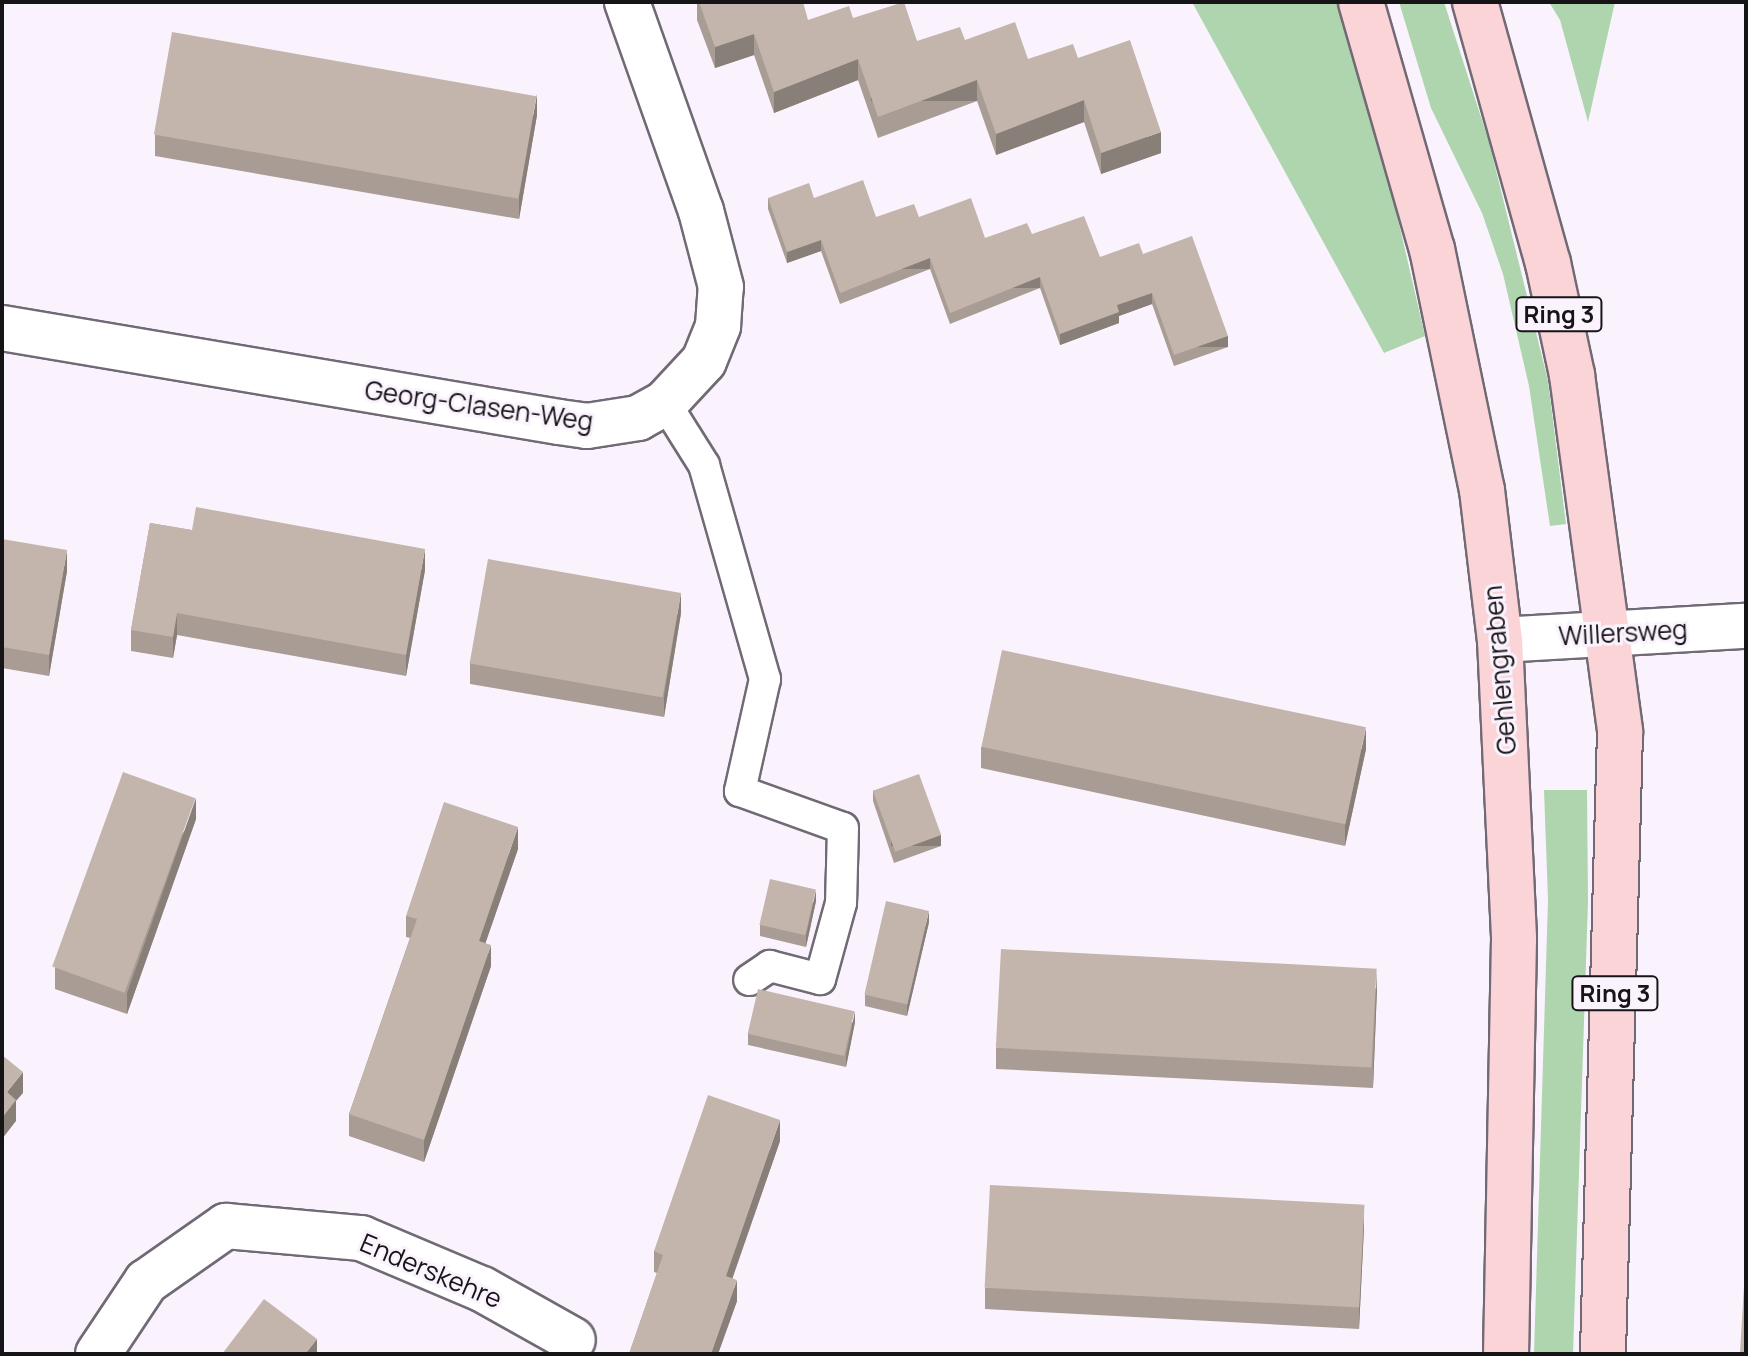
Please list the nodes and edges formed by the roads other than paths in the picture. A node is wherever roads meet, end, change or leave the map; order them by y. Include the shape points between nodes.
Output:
1 (627, 2) edge
2 (1361, 2) edge
3 (1475, 2) edge
4 (2, 328) edge
5 (665, 403) junction
6 (1746, 626) edge
7 (1611, 632) junction
8 (1500, 640) junction
9 (749, 980) dead end
10 (573, 1340) dead end
11 (98, 1354) edge
12 (1506, 1354) edge
13 (1603, 1354) edge

1 - 5 street, Georg-Clasen-Weg via 701,211 721,287 718,326 704,361
2 - 8 main road, Gehlengraben via 1436,265 1482,490
3 - 7 main road, Ring 3 via 1504,96 1569,361
4 - 5 street, Georg-Clasen-Weg via 587,426 638,418
5 - 9 lane via 704,465 765,679 740,791 843,828 841,903 820,979 770,966
6 - 7 street, Willersweg
7 - 8 street, Willersweg
7 - 13 main road, Ring 3 via 1622,798
8 - 12 main road, Gehlengraben via 1514,939
10 - 11 street, Enderskehre via 482,1289 361,1238 226,1226 146,1282

